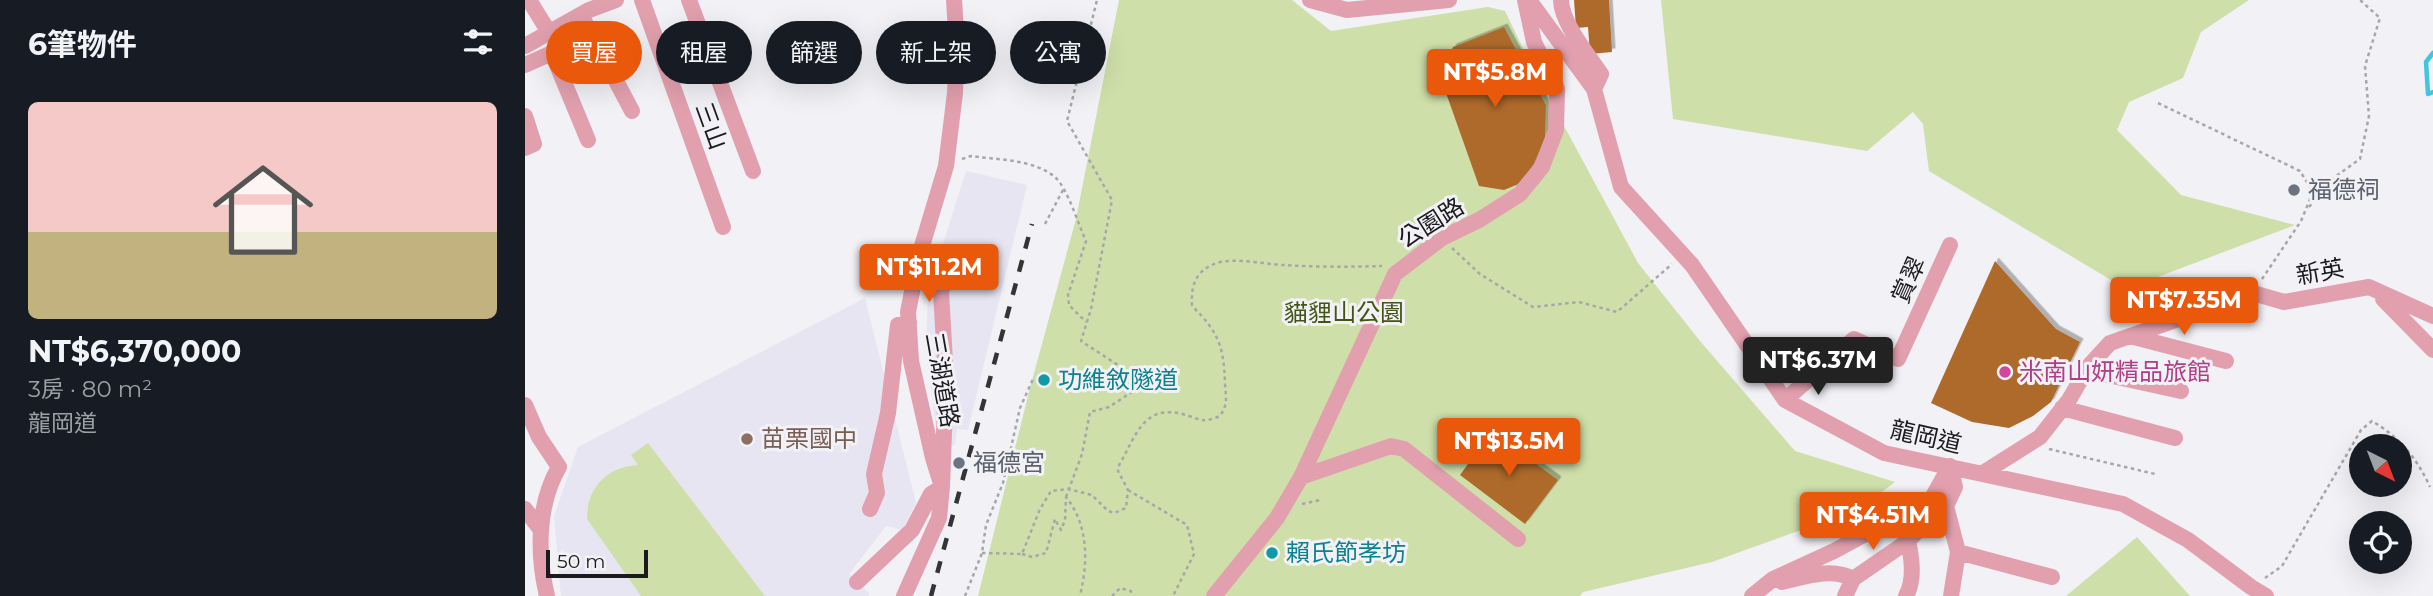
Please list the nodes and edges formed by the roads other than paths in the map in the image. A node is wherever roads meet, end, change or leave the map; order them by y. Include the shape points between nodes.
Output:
1 (529, 0) edge
2 (616, 0) edge
3 (642, 0) edge
4 (689, 0) edge
5 (954, 0) edge
6 (1310, 0) edge
7 (1449, 0) edge
8 (1527, 0) edge
9 (1561, 0) edge
10 (585, 9) edge
11 (568, 21) edge
12 (546, 28) edge
13 (546, 36) edge
14 (525, 46) edge
15 (525, 65) edge
16 (1594, 89) junction
17 (632, 110) dead end
18 (525, 116) edge
19 (588, 140) dead end
20 (525, 148) edge
21 (753, 171) dead end
22 (723, 227) dead end
23 (1950, 245) dead end
24 (948, 264) dead end
25 (2369, 286) junction
26 (2433, 316) edge
27 (909, 322) junction
28 (2130, 336) junction
29 (2433, 350) edge
30 (2226, 361) dead end
31 (2085, 370) junction
32 (2181, 391) dead end
33 (1785, 400) junction
34 (525, 405) edge
35 (2062, 408) junction
36 (2175, 438) dead end
37 (1950, 466) junction
38 (1983, 473) junction
39 (1301, 477) junction
40 (942, 487) junction
41 (1946, 506) junction
42 (525, 509) edge
43 (870, 509) dead end
44 (540, 529) junction
45 (1518, 539) dead end
46 (1908, 541) junction
47 (1958, 552) junction
48 (2052, 577) dead end
49 (1773, 579) junction
50 (1853, 579) junction
51 (857, 583) dead end
52 (547, 596) edge
53 (904, 596) edge
54 (1215, 596) edge
55 (1752, 596) edge
56 (1845, 596) edge
57 (1906, 596) edge
58 (1951, 596) edge
59 (2266, 596) edge

1 - 12 street
2 - 10 street
3 - 22 street, 三山
4 - 21 street, 三山
5 - 27 street, 三湖道路 via 955,93 946,166 919,256
6 - 7 street via 1347,10
8 - 16 street, 龍岡道
8 - 39 street, 公園路 via 1534,42 1557,89 1556,130 1542,167 1520,194 1442,238 1395,274
9 - 16 street via 1575,36 1601,74
10 - 11 street
10 - 17 street
13 - 14 street
15 - 19 street via 552,52
16 - 33 street, 龍岡道 via 1621,187 1692,265
18 - 20 street via 534,144
23 - 33 street, 賞翠 via 1898,359 1854,339
24 - 40 street via 941,292 946,379
25 - 26 street, 新英
25 - 28 street, 新英 via 2284,302 2253,293
25 - 29 street
27 - 40 street, 三湖道路 via 911,361
27 - 43 street via 898,325 888,413 874,474 877,493
28 - 30 street
28 - 31 street via 2110,343
31 - 32 street
31 - 35 street
33 - 37 street, 龍岡道 via 1884,453
34 - 44 street via 559,467 550,483
35 - 36 street
35 - 38 street via 2035,440
37 - 38 street, 龍岡道
37 - 41 street via 1955,487
37 - 49 street via 1932,498
38 - 59 street, 龍岡道 via 2123,504 2188,540
39 - 45 street via 1378,449 1403,449
39 - 54 street, 公園路 via 1277,518
40 - 51 street via 931,494 912,530
40 - 53 street, 三湖道路 via 939,518
41 - 46 street
41 - 47 street
42 - 44 street
44 - 52 street
46 - 50 street
46 - 57 street via 1912,558
47 - 48 street
47 - 58 street
49 - 50 street via 1781,582 1823,573
49 - 55 street
50 - 56 street

